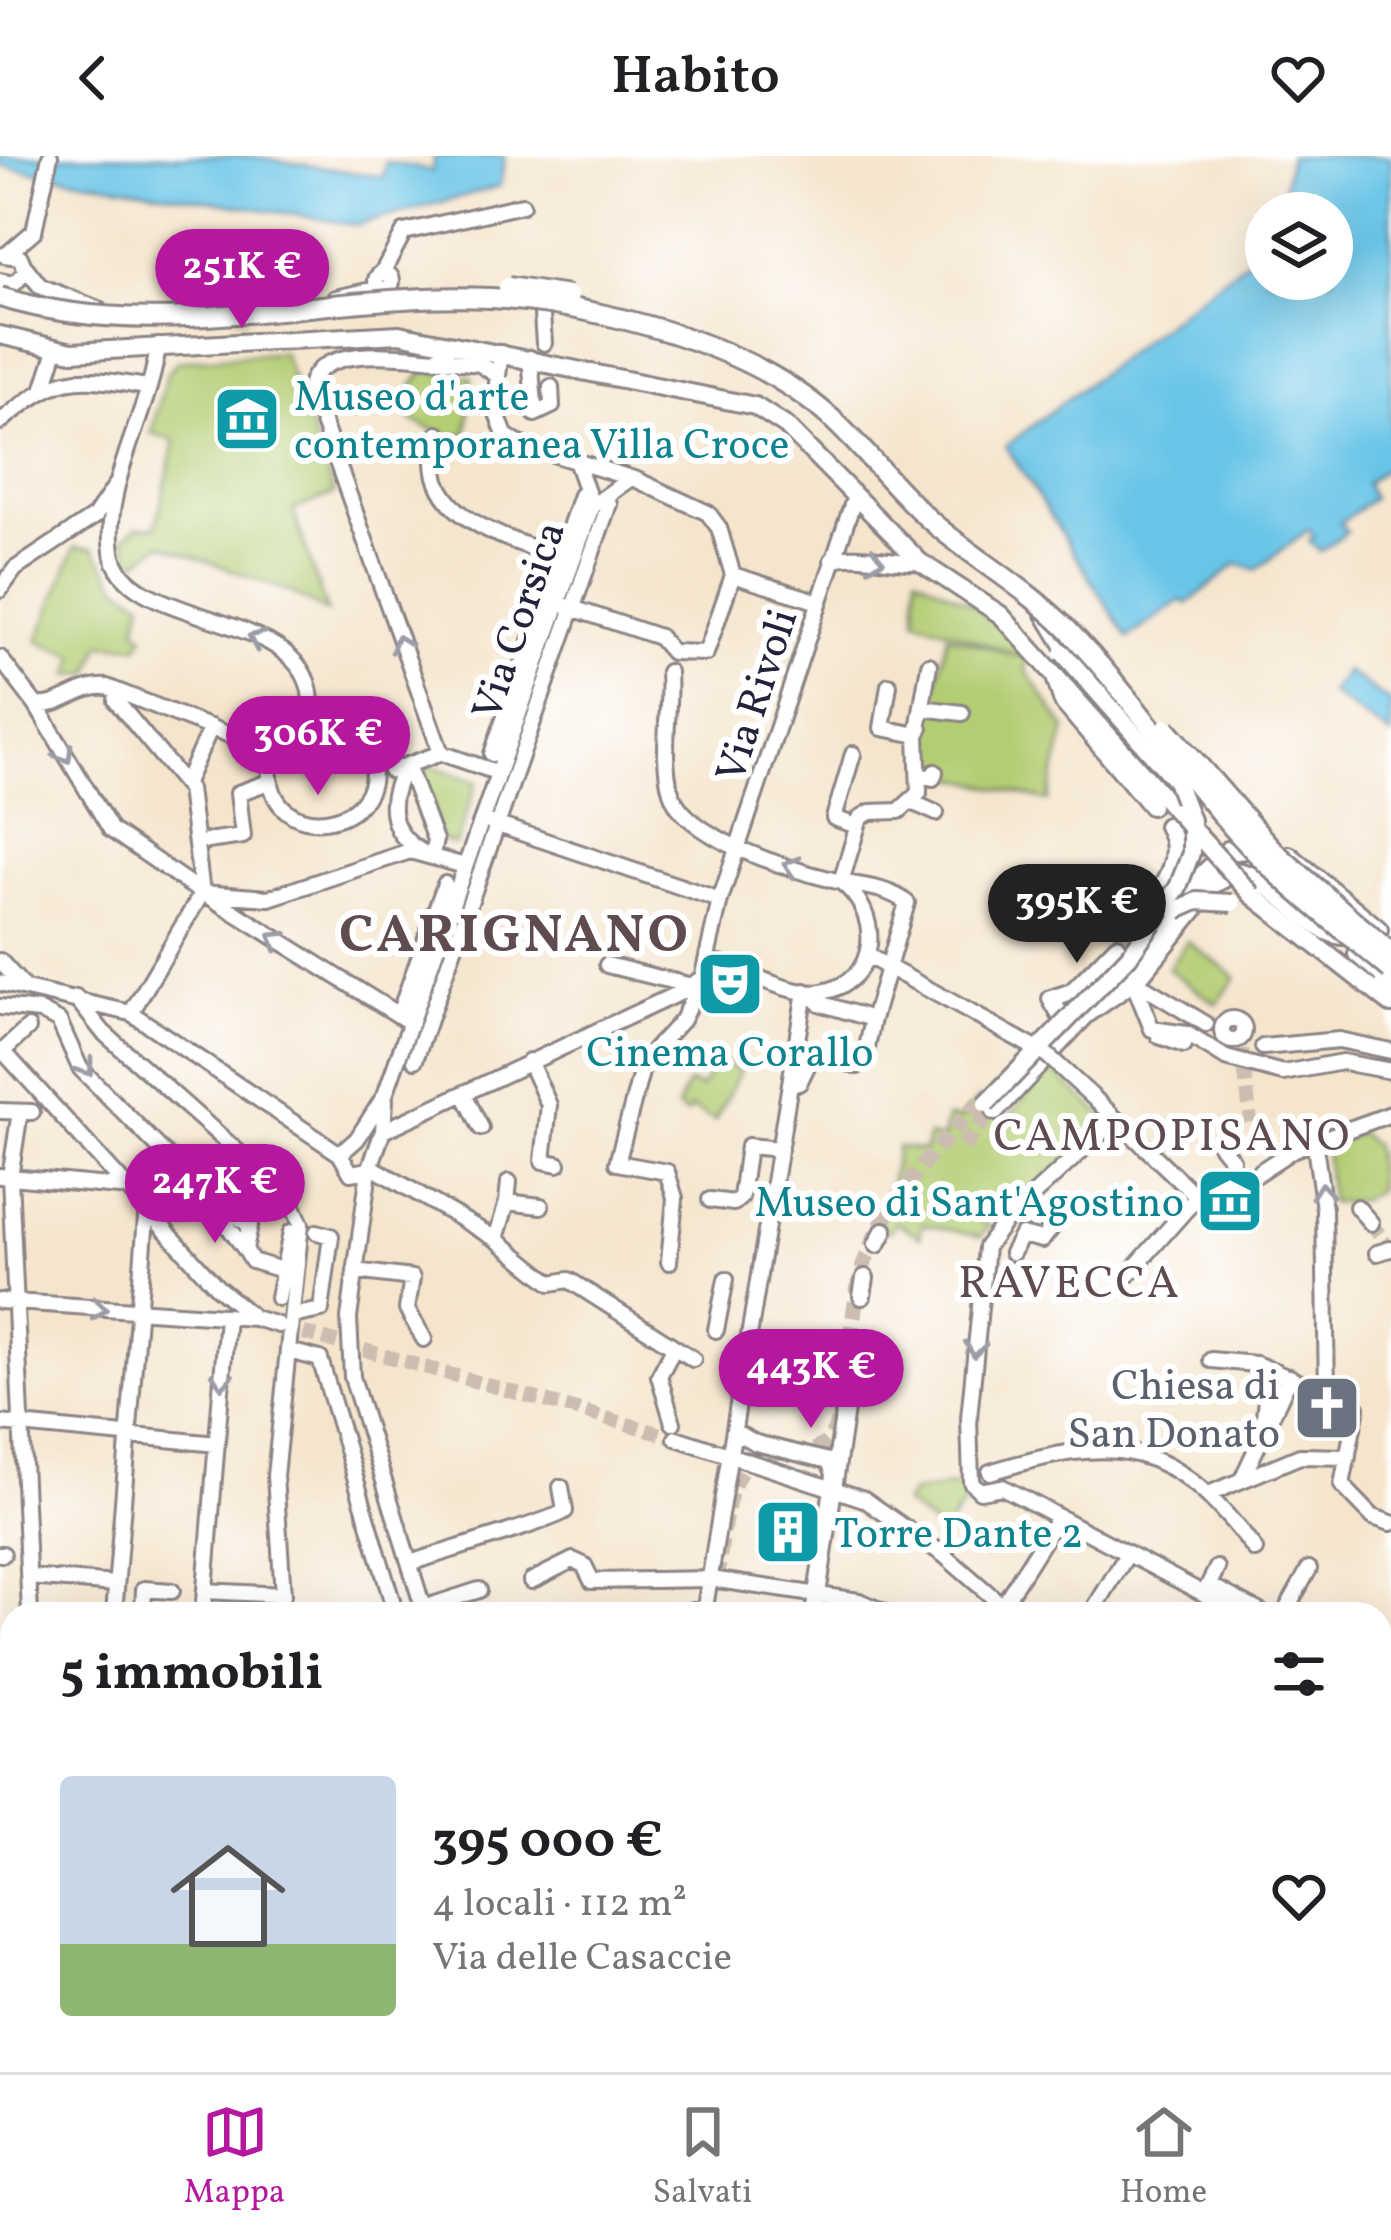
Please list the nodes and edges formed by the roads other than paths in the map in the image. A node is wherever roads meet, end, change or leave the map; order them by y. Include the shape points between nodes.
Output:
1 (50, 156) edge
2 (522, 205) dead end
3 (26, 240) junction
4 (2, 256) edge
5 (25, 266) junction
6 (40, 286) junction
7 (3, 287) edge
8 (101, 310) junction
9 (542, 315) dead end
10 (0, 335) edge
11 (544, 343) dead end
12 (454, 344) junction
13 (158, 346) junction
14 (501, 353) junction
15 (56, 356) junction
16 (530, 358) junction
17 (436, 359) junction
18 (497, 374) junction
19 (70, 378) junction
20 (44, 387) junction
21 (148, 387) junction
22 (551, 387) dead end
23 (0, 422) edge
24 (438, 434) dead end
25 (575, 458) junction
26 (122, 476) junction
27 (631, 478) junction
28 (855, 496) junction
29 (587, 501) junction
30 (609, 504) dead end
31 (95, 516) junction
32 (113, 522) junction
33 (566, 559) junction
34 (832, 560) junction
35 (920, 562) junction
36 (733, 575) junction
37 (0, 590) edge
38 (819, 602) junction
39 (1040, 604) junction
40 (565, 606) junction
41 (1050, 656) junction
42 (0, 658) edge
43 (929, 665) dead end
44 (668, 672) dead end
45 (889, 685) dead end
46 (116, 696) junction
47 (36, 705) junction
48 (962, 713) dead end
49 (320, 725) dead end
50 (212, 731) junction
51 (917, 735) junction
52 (272, 746) junction
53 (441, 752) junction
54 (492, 754) dead end
55 (854, 754) dead end
56 (407, 765) junction
57 (499, 773) junction
58 (383, 774) junction
59 (269, 782) junction
60 (188, 785) junction
61 (369, 794) junction
62 (1162, 795) junction
63 (914, 803) junction
64 (936, 813) dead end
65 (1172, 818) junction
66 (489, 822) junction
67 (854, 825) junction
68 (207, 841) dead end
69 (741, 849) junction
70 (421, 853) junction
71 (465, 866) junction
72 (841, 882) junction
73 (1219, 882) dead end
74 (446, 884) dead end
75 (202, 893) junction
76 (239, 897) junction
77 (720, 900) junction
78 (1268, 912) junction
79 (242, 917) junction
80 (1142, 920) tunnel mouth
81 (1391, 941) edge
82 (1353, 944) junction
83 (1124, 952) junction
84 (1391, 953) edge
85 (868, 956) junction
86 (704, 958) junction
87 (0, 961) edge
88 (723, 964) junction
89 (608, 965) dead end
90 (888, 968) junction
91 (1391, 970) edge
92 (8, 980) edge
93 (697, 982) junction
94 (1134, 985) junction
95 (1086, 990) junction
96 (806, 991) junction
97 (76, 998) junction
98 (1391, 1000) edge
99 (108, 1006) junction
100 (0, 1007) edge
101 (131, 1012) junction
102 (1086, 1015) junction
103 (1063, 1017) junction
104 (405, 1018) junction
105 (873, 1019) junction
106 (28, 1028) dead end
107 (103, 1032) junction
108 (1156, 1032) junction
109 (1184, 1045) dead end
110 (1391, 1051) edge
111 (415, 1060) dead end
112 (529, 1060) junction
113 (1391, 1071) edge
114 (799, 1083) dead end
115 (386, 1095) junction
116 (465, 1096) dead end
117 (989, 1106) junction
118 (0, 1111) edge
119 (1391, 1114) edge
120 (1115, 1120) junction
121 (481, 1128) dead end
122 (383, 1131) junction
123 (358, 1139) junction
124 (1314, 1139) junction
125 (1220, 1144) dead end
126 (780, 1149) junction
127 (340, 1154) junction
128 (103, 1157) junction
129 (1232, 1160) dead end
130 (372, 1163) junction
131 (558, 1164) dead end
132 (351, 1173) junction
133 (5, 1176) edge
134 (509, 1182) dead end
135 (97, 1185) junction
136 (130, 1188) junction
137 (201, 1190) junction
138 (1197, 1197) junction
139 (362, 1199) junction
140 (710, 1200) dead end
141 (506, 1202) junction
142 (147, 1205) junction
143 (541, 1206) dead end
144 (1357, 1207) dead end
145 (1006, 1220) junction
146 (1058, 1220) dead end
147 (162, 1221) junction
148 (1371, 1223) tunnel mouth
149 (290, 1232) dead end
150 (317, 1232) dead end
151 (1022, 1234) junction
152 (496, 1239) junction
153 (1012, 1252) dead end
154 (669, 1262) dead end
155 (285, 1271) junction
156 (355, 1271) junction
157 (1129, 1274) dead end
158 (726, 1280) dead end
159 (217, 1287) junction
160 (278, 1298) dead end
161 (0, 1301) edge
162 (17, 1302) junction
163 (139, 1312) junction
164 (199, 1316) junction
165 (292, 1316) junction
166 (227, 1317) junction
167 (254, 1318) junction
168 (278, 1325) tunnel mouth
169 (716, 1330) dead end
170 (424, 1339) dead end
171 (674, 1348) junction
172 (854, 1350) tunnel mouth
173 (289, 1351) junction
174 (693, 1359) dead end
175 (1211, 1360) dead end
176 (1282, 1374) junction
177 (1327, 1392) junction
178 (0, 1423) edge
179 (22, 1425) junction
180 (1260, 1427) dead end
181 (735, 1432) junction
182 (128, 1435) junction
183 (217, 1444) junction
184 (732, 1456) junction
185 (1348, 1457) junction
186 (983, 1474) junction
187 (832, 1479) junction
188 (1242, 1479) junction
189 (562, 1487) dead end
190 (1211, 1493) junction
191 (1058, 1516) junction
192 (1391, 1523) edge
193 (1255, 1550) dead end
194 (1128, 1553) junction
195 (13, 1556) edge
196 (410, 1563) junction
197 (1216, 1568) dead end
198 (1309, 1570) dead end
199 (29, 1577) junction
200 (711, 1579) junction
201 (531, 1581) dead end
202 (116, 1585) junction
203 (479, 1590) dead end
204 (172, 1591) dead end
205 (205, 1591) junction
206 (816, 1594) junction
207 (1212, 1594) junction
208 (392, 1601) dead end
209 (30, 1602) edge
210 (117, 1602) edge
211 (143, 1602) edge
212 (204, 1602) edge
213 (421, 1602) edge
214 (448, 1602) edge
215 (707, 1602) edge
216 (815, 1602) edge
217 (861, 1602) edge
218 (997, 1602) edge
219 (1011, 1602) edge
220 (1098, 1602) edge
221 (1224, 1602) edge
222 (1233, 1602) edge
223 (1291, 1602) edge

1 - 3 street
2 - 8 street via 404,232 379,282 174,312
3 - 4 street
3 - 5 street
4 - 5 street
5 - 6 street
5 - 7 street
6 - 7 street
6 - 8 street
7 - 8 street
7 - 39 highway, bridge via 67,315 134,322 455,297 614,318 779,380 829,416 929,520
7 - 84 highway, bridge via 142,310 434,287 543,290 655,318 766,361 813,389 926,500 1070,615 1274,851
9 - 11 street
10 - 15 main road
12 - 13 main road via 387,333
12 - 14 main road
12 - 17 street
13 - 15 main road
13 - 21 street
14 - 16 main road
14 - 18 street
15 - 19 street
15 - 20 street
16 - 22 street via 535,414 552,406
16 - 28 main road via 755,406
17 - 18 street
53 -> 17 street via 310,386 330,362
18 - 25 street via 494,406 505,434
19 - 20 street
19 - 21 street
20 - 23 street
21 - 26 street
24 - 33 street via 434,457 449,506 488,532
25 - 27 street
25 - 29 street, Via Corsica
26 - 31 street
26 - 32 street
27 - 29 street, Via Corsica
27 - 36 street via 708,513
28 - 34 street, Via Rivoli
28 - 35 main road
29 - 33 street, Via Corsica
30 - 40 street, Via Corsica
31 - 32 street
31 - 37 street via 15,569
52 -> 32 street via 295,738 309,721 311,692 300,664 133,585 115,563
33 - 40 street, Via Corsica
33 - 54 street, Via Corsica
34 -> 35 street
34 - 38 street, Via Rivoli
35 - 41 main road
36 - 38 street
36 - 40 street via 706,652 685,656 659,637
38 - 69 street, Via Rivoli
39 - 62 highway, bridge
39 - 82 highway, bridge via 1243,839
40 - 57 street, Via Corsica
40 - 66 street, Via Corsica
41 - 62 main road via 1063,702
41 - 83 main road, bridge via 1176,781 1189,810 1187,869
42 - 47 street
43 - 51 street
44 - 69 street via 672,795 686,820
45 - 51 street via 882,728
46 - 47 street via 89,686
46 - 50 street
46 - 60 street
47 -> 75 street via 111,830
48 - 51 street via 930,712
49 - 58 street via 359,737
50 - 52 street
50 - 60 street
51 - 63 street via 927,774
52 - 59 street
53 - 56 street
53 - 57 street
55 - 67 street via 834,818
56 - 58 street
56 - 70 street via 435,840
56 - 70 street via 391,807
57 - 66 street, Via Corsica
58 - 61 street
59 - 61 street via 284,808 310,822 344,816
59 - 68 street via 238,793 243,836
60 - 75 street
61 - 70 street via 381,796 389,828
62 - 65 main road
62 - 83 highway via 1186,820 1184,861
63 - 64 street
63 - 67 street via 870,812
65 - 78 main road, bridge
65 - 80 main road via 1171,868
66 - 71 street, Via Corsica
66 - 77 street
66 - 111 street, Via Corsica
67 - 72 street
72 -> 69 street
69 - 77 street, Via Rivoli
70 - 71 street
70 - 76 street via 269,898
71 - 104 street, Via Corsica
72 - 85 street via 868,912
72 - 90 street via 907,903
73 - 94 main road
74 - 104 street, Via Corsica
75 - 76 street
75 - 79 street
75 - 101 street
76 - 79 street
77 - 86 street, Via Rivoli
78 - 83 main road, bridge via 1184,905
78 - 98 main road
104 -> 79 street
81 - 83 highway, bridge via 1314,872 1261,847 1228,850
82 - 91 highway, bridge
82 - 95 highway, bridge via 1267,882 1235,872 1206,886 1146,958
82 - 98 main road via 1382,974
83 - 95 main road, bridge
83 - 103 main road
85 - 90 street
85 - 96 street via 836,986
86 - 88 street
86 - 93 street, Via Rivoli
87 - 92 street
88 - 93 street
88 - 96 street
89 - 93 street
90 - 105 street
90 - 120 street, bridge via 1048,1055
92 - 97 street
93 - 112 street
93 - 154 street via 682,1020 640,1069 617,1163 667,1172 675,1198
94 - 102 main road
94 - 108 street
94 - 110 street via 1263,1047 1339,1040
95 - 103 main road via 1049,1001
95 - 117 main road, bridge
96 - 105 street via 819,1003
96 - 126 street
97 - 99 street
97 - 107 street
99 - 101 street
99 - 107 street
100 -> 137 street via 59,1021 80,1067
101 - 127 street
102 - 103 main road
102 - 117 main road
103 - 117 main road
104 - 115 street, Via Corsica
105 - 114 street via 864,1062 814,1052
106 - 128 street via 3,1051
107 - 165 street via 294,1204 302,1240
108 - 109 street
108 - 113 street via 1187,1034 1241,1063 1283,1073
112 - 122 street
112 - 131 street via 550,1105 543,1160
115 - 122 street
115 - 123 street
116 - 121 street
118 - 133 street via 26,1112
119 - 124 street
120 - 138 street
120 - 145 street
122 - 130 street
123 - 127 street
123 - 130 street
124 - 138 street via 1218,1201
177 -> 124 street via 1329,1266
125 - 129 street
126 - 140 street via 748,1147 741,1197
126 - 181 street
127 - 132 street
128 - 135 street via 108,1178
128 - 136 street
130 - 132 street
130 - 139 street
130 - 152 street
132 - 139 street
133 - 135 street
133 - 162 street
134 - 141 street
135 - 136 street
136 - 142 street
137 - 147 street
137 - 155 street via 250,1226 244,1249 252,1261
138 - 157 street
139 - 156 street
141 - 143 street
141 - 152 street
142 - 147 street
142 - 163 street
144 - 148 street
145 - 151 street
145 -> 186 street via 984,1256 969,1418
146 - 151 street via 1042,1240
147 - 159 street
149 - 155 street
150 - 165 street via 331,1236 321,1310
151 - 153 street
152 - 171 street via 551,1283 569,1280
155 - 160 street
156 - 170 street via 412,1278 407,1309
156 - 196 street via 352,1377
158 - 169 street
159 - 164 street via 213,1310
159 - 167 street
161 - 162 street
162 -> 163 street
162 - 179 street
163 - 164 street
163 - 182 street
164 - 166 street
165 - 173 street
166 - 167 street
166 -> 183 street
167 - 168 street
171 - 174 street
171 - 184 street via 659,1376 675,1431
172 - 187 main road
173 - 205 street via 274,1494 283,1595
173 - 208 street via 320,1359
175 - 176 street
176 - 177 street
176 - 180 street
176 - 188 street
177 - 185 street via 1357,1407
178 - 179 street
179 - 182 street
179 - 195 street
181 - 184 street
181 - 187 street via 829,1461
182 - 183 street
182 - 202 street
183 - 205 street
184 - 187 street
184 - 200 street
185 - 188 street via 1300,1456
185 - 192 street via 1346,1490
186 - 190 street via 1067,1450 1125,1450
186 - 191 street via 980,1491 1002,1487
187 - 206 main road
187 - 218 street
188 - 190 street
189 - 196 street via 565,1510 557,1519
190 - 193 street
191 - 194 street
191 - 219 street
194 - 207 street
194 - 220 street
195 - 199 street
196 - 213 street
197 - 207 street
198 - 223 street
199 - 202 street
199 - 209 street
200 - 201 street via 592,1581 573,1561
200 - 206 street
200 - 215 street
202 - 210 street
203 - 214 street
204 - 211 street via 144,1589
205 - 212 street
206 - 216 main road
206 - 217 street
207 - 221 street
207 - 222 street

